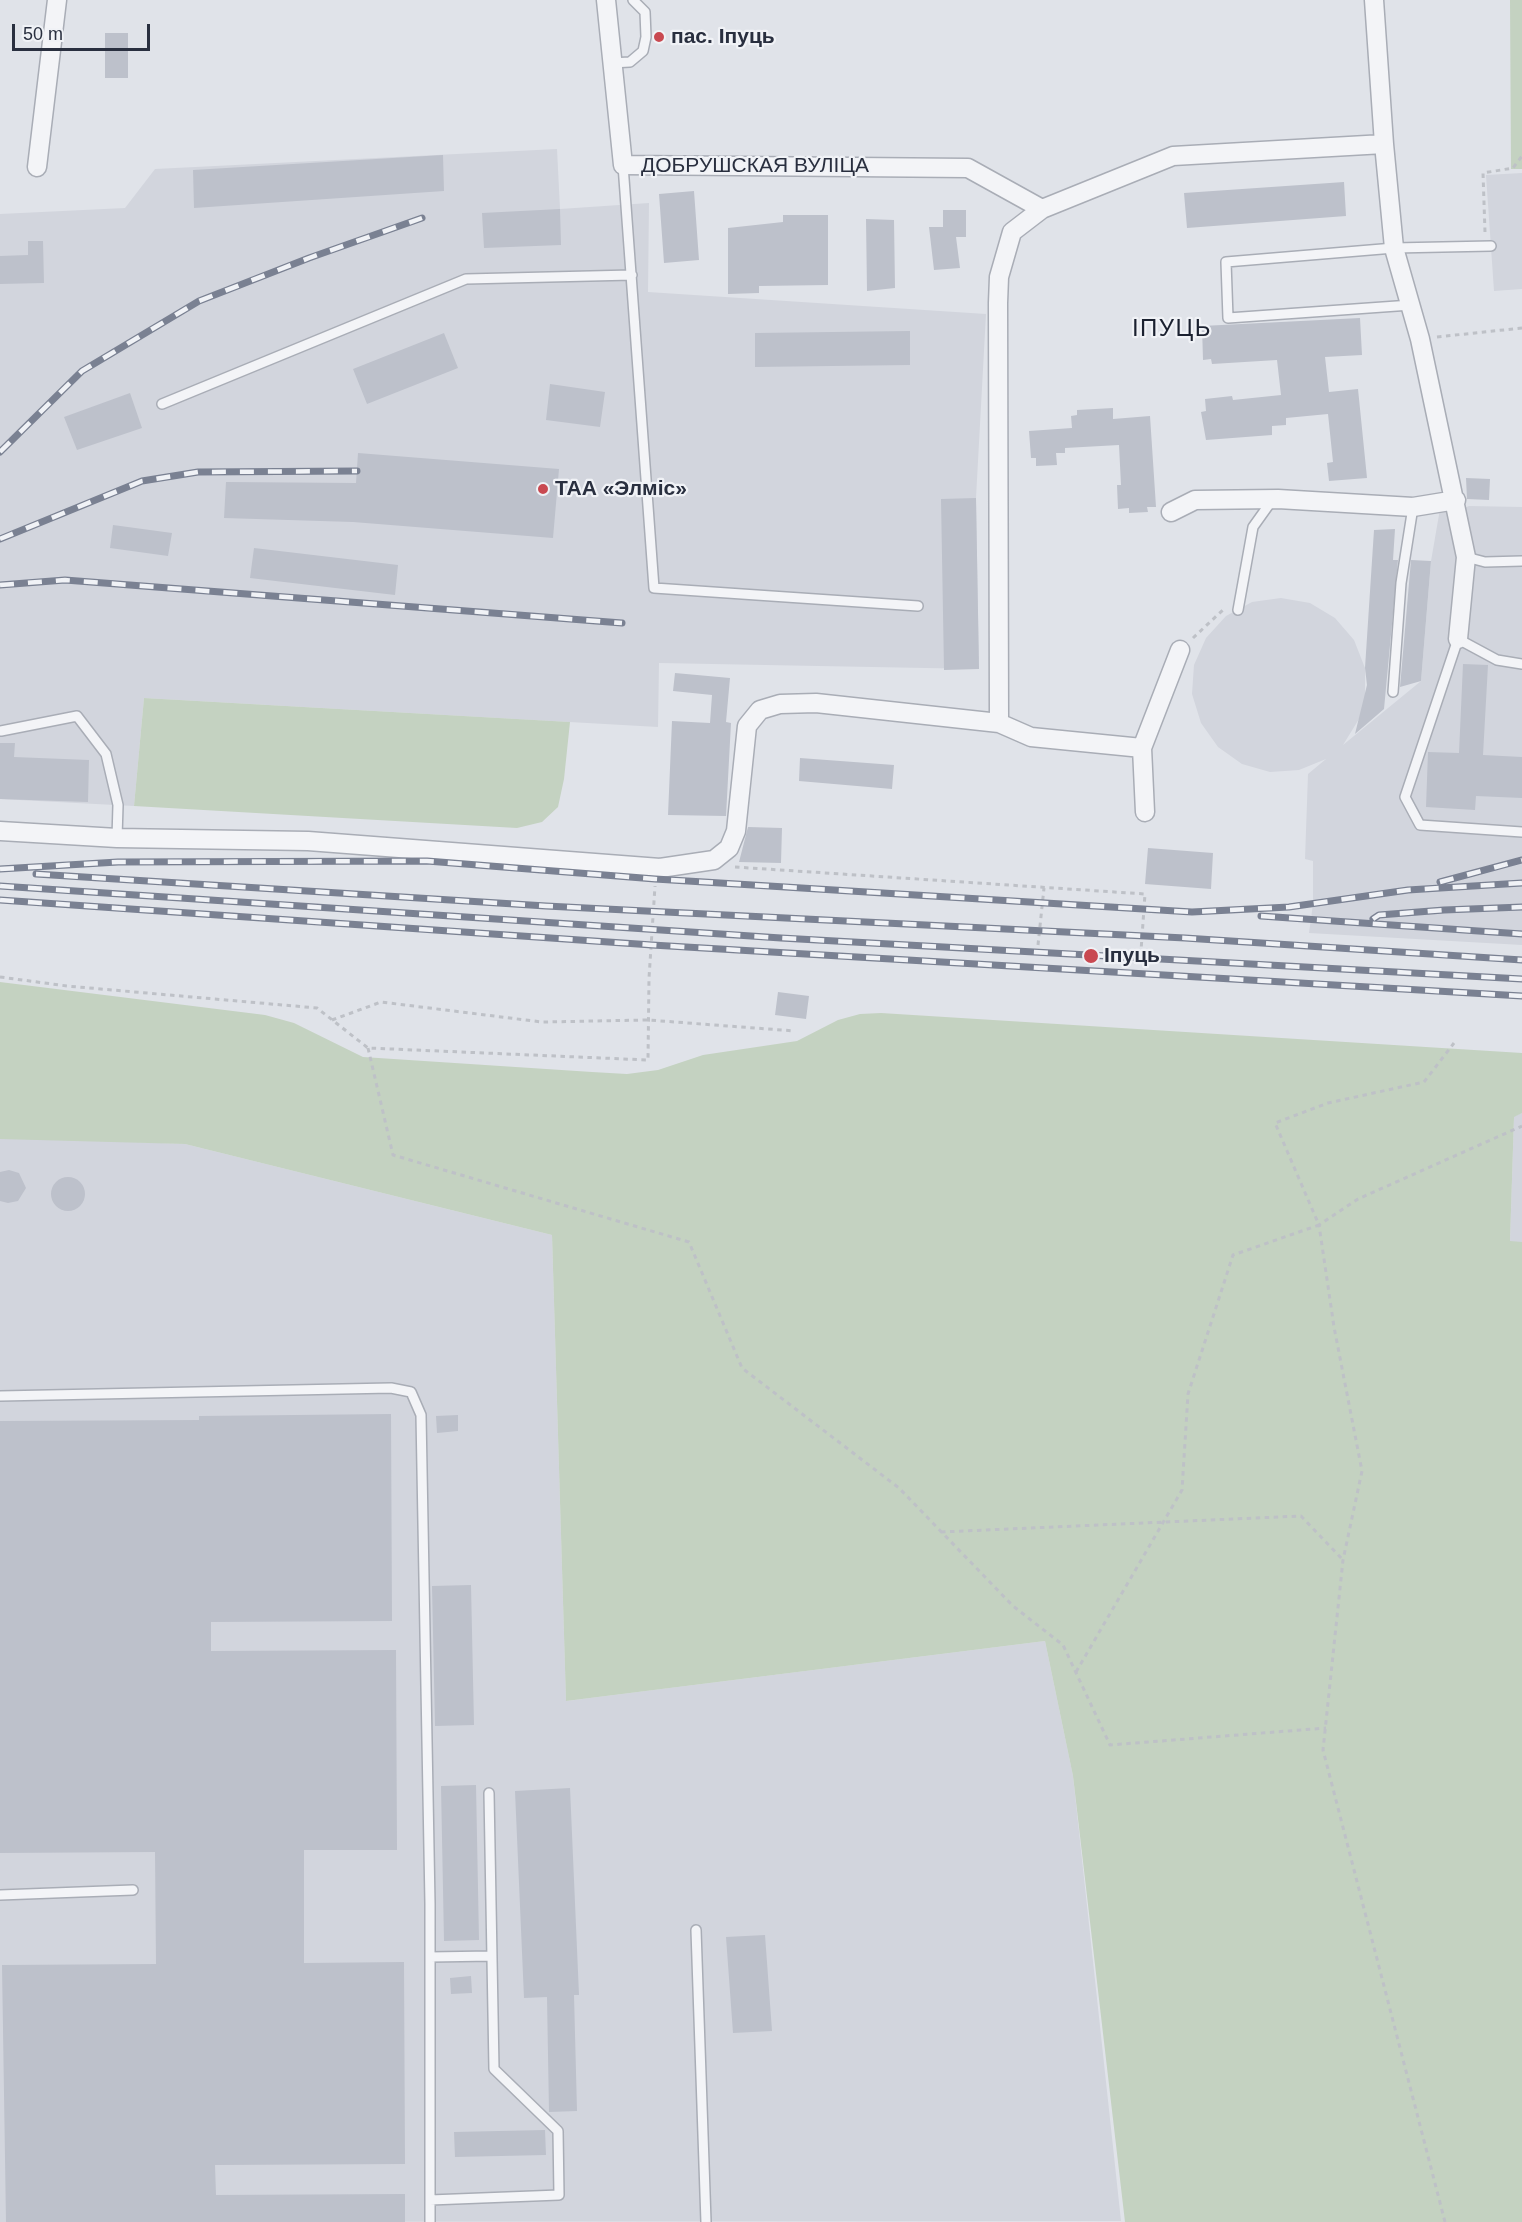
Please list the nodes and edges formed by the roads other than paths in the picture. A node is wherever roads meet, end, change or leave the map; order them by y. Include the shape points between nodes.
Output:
1 (57, 0) edge
2 (606, 0) edge
3 (633, 0) edge
4 (1374, 0) edge
5 (611, 63) junction
6 (1384, 144) junction
7 (623, 165) junction
8 (37, 166) dead end
9 (1042, 209) junction
10 (1488, 246) road end
11 (1394, 248) junction
12 (632, 274) junction
13 (1411, 305) junction
14 (162, 404) dead end
15 (1274, 499) junction
16 (1456, 500) junction
17 (1413, 507) junction
18 (1171, 513) dead end
19 (1466, 557) junction
20 (1522, 561) edge
21 (918, 606) dead end
22 (1238, 610) dead end
23 (1458, 639) junction
24 (1180, 650) road end
25 (1522, 664) edge
26 (1393, 692) dead end
27 (999, 723) junction
28 (1, 731) edge
29 (1142, 748) junction
30 (1146, 812) dead end
31 (0, 831) edge
32 (1522, 832) edge
33 (117, 837) junction
34 (0, 1396) edge
35 (489, 1793) dead end
36 (133, 1890) dead end
37 (0, 1895) edge
38 (696, 1930) dead end
39 (492, 1956) junction
40 (430, 1957) junction
41 (430, 2200) junction
42 (429, 2222) edge
43 (706, 2222) edge

1 - 8 street
2 - 5 street, ДОБРУШСКАЯ ВУЛІЦА
3 - 5 lane via 645,12 643,51 630,62
4 - 6 street
5 - 7 street, ДОБРУШСКАЯ ВУЛІЦА
6 - 9 street via 1173,156
6 - 11 street
7 - 9 street, ДОБРУШСКАЯ ВУЛІЦА via 968,168
7 - 12 lane
9 - 27 street via 1012,232 999,277
10 - 11 lane
11 - 13 street
11 - 13 lane via 1226,262 1228,318
12 - 14 lane via 466,279
12 - 21 lane via 654,588
13 - 16 street
15 - 17 street
15 - 18 street via 1195,500
15 - 22 lane via 1253,527
16 - 17 street
16 - 19 street
17 - 26 lane via 1401,583
19 - 20 lane via 1485,562
19 - 23 street
23 - 25 lane via 1497,660
23 - 32 lane via 1405,797 1420,825
24 - 29 street
27 - 29 street via 1031,738
27 - 33 street via 816,703 780,704 760,710 747,726 736,831 729,848 714,860 660,868 308,841
28 - 33 lane via 77,716 106,754 118,805
29 - 30 street
31 - 33 street
34 - 40 lane via 391,1388 411,1392 421,1414
35 - 39 lane
36 - 37 lane
38 - 43 lane
39 - 40 lane
39 - 41 lane via 494,2069 558,2131 560,2195
40 - 41 lane
41 - 42 lane

